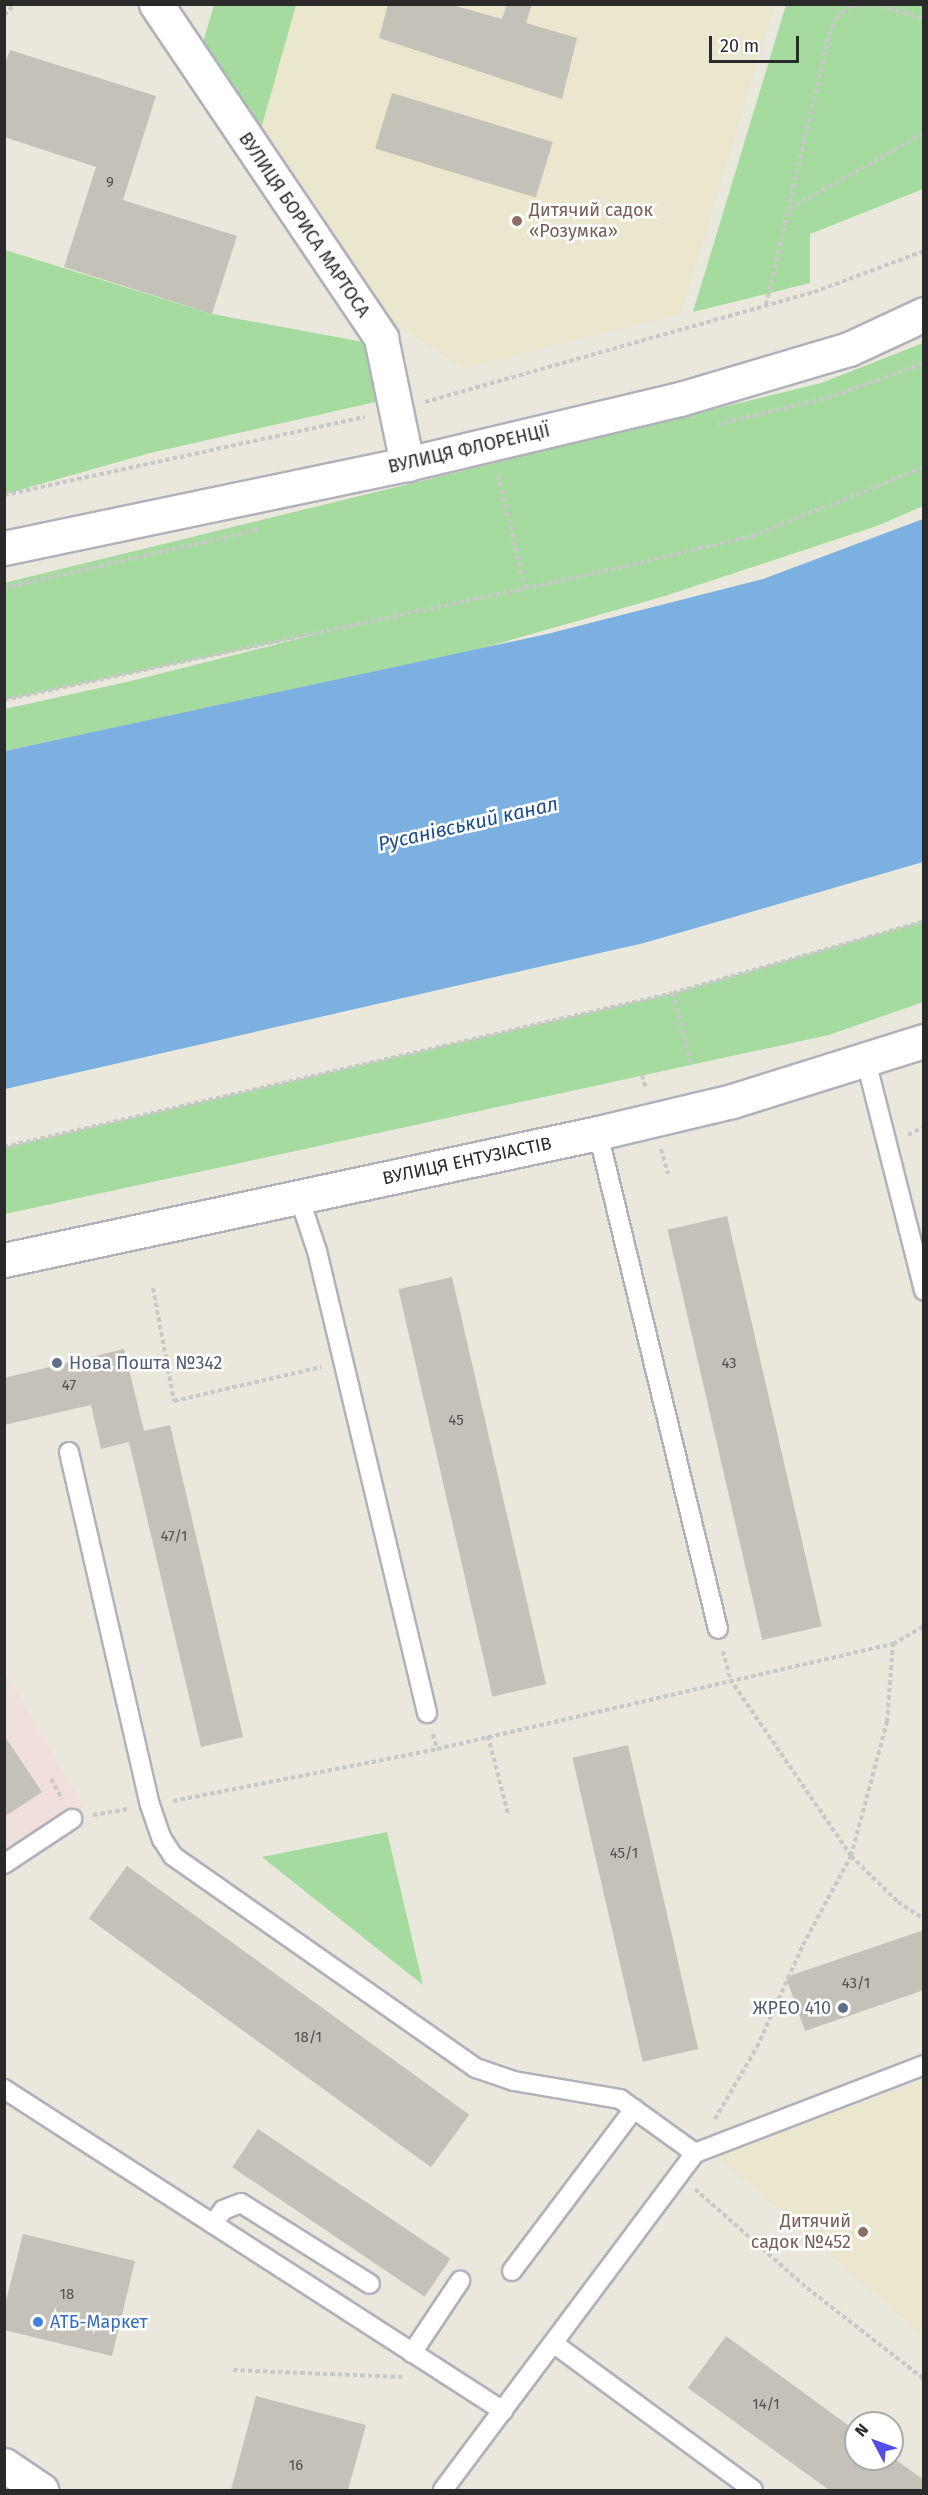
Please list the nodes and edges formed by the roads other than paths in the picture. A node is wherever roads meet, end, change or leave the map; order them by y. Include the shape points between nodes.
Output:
1 (156, 4) edge
2 (924, 314) edge
3 (407, 464) junction
4 (4, 548) edge
5 (924, 1041) edge
6 (866, 1061) junction
7 (598, 1133) junction
8 (299, 1197) junction
9 (4, 1260) edge
10 (924, 1291) edge
11 (69, 1452) dead end
12 (718, 1629) dead end
13 (427, 1713) dead end
14 (72, 1819) dead end
15 (4, 1864) edge
16 (924, 2065) edge
17 (4, 2090) edge
18 (634, 2109) junction
19 (695, 2153) junction
20 (213, 2224) junction
21 (512, 2271) dead end
22 (460, 2281) dead end
23 (370, 2284) dead end
24 (553, 2343) junction
25 (412, 2353) junction
26 (502, 2411) junction
27 (4, 2465) edge
28 (41, 2490) edge
29 (444, 2490) edge
30 (753, 2490) edge

1 - 3 street, ВУЛИЦЯ БОРИСА МАРТОСА via 381,338
2 - 3 street, ВУЛИЦЯ ФЛОРЕНЦІЇ via 849,349 680,399
3 - 4 street, ВУЛИЦЯ ФЛОРЕНЦІЇ
5 - 6 street, ВУЛИЦЯ ЕНТУЗІАСТІВ
6 - 7 street, ВУЛИЦЯ ЕНТУЗІАСТІВ via 732,1101
6 - 10 lane
7 - 8 street, ВУЛИЦЯ ЕНТУЗІАСТІВ
7 - 12 lane
8 - 9 street, ВУЛИЦЯ ЕНТУЗІАСТІВ
8 - 13 lane via 317,1251
11 - 18 lane via 150,1806 162,1839 189,1869 459,2059 497,2077 620,2099
14 - 15 lane
16 - 19 lane
17 - 20 lane
18 - 19 lane
18 - 21 lane
19 - 24 lane
20 - 23 lane via 224,2210 241,2204
20 - 25 lane
22 - 25 lane
24 - 26 lane
24 - 30 lane
25 - 26 lane
26 - 29 lane
27 - 28 street

